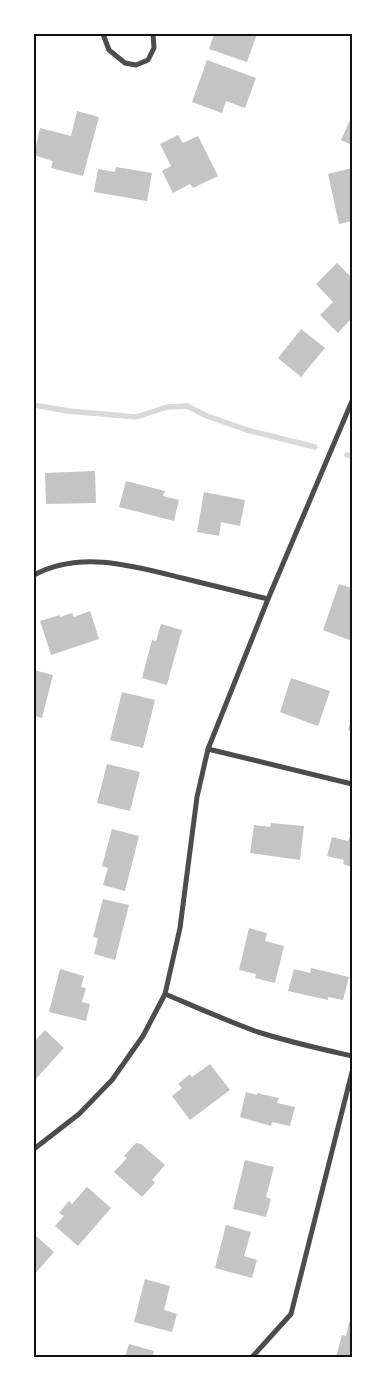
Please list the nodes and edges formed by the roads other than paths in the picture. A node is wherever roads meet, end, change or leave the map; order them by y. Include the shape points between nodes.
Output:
1 (103, 34) edge
2 (154, 34) edge
3 (352, 401) edge
4 (34, 576) edge
5 (268, 599) junction
6 (208, 749) junction
7 (352, 784) edge
8 (165, 994) junction
9 (352, 1056) edge
10 (352, 1072) edge
11 (34, 1150) edge
12 (253, 1356) edge

1 - 2 street via 109,50 125,63 136,65 148,60 154,48
3 - 5 street
4 - 5 street via 56,567 99,561 130,565
5 - 6 street
6 - 7 street
6 - 8 street via 197,797 180,928
8 - 9 street via 259,1032
8 - 11 street via 143,1036 112,1080 79,1114
10 - 12 street via 291,1314

